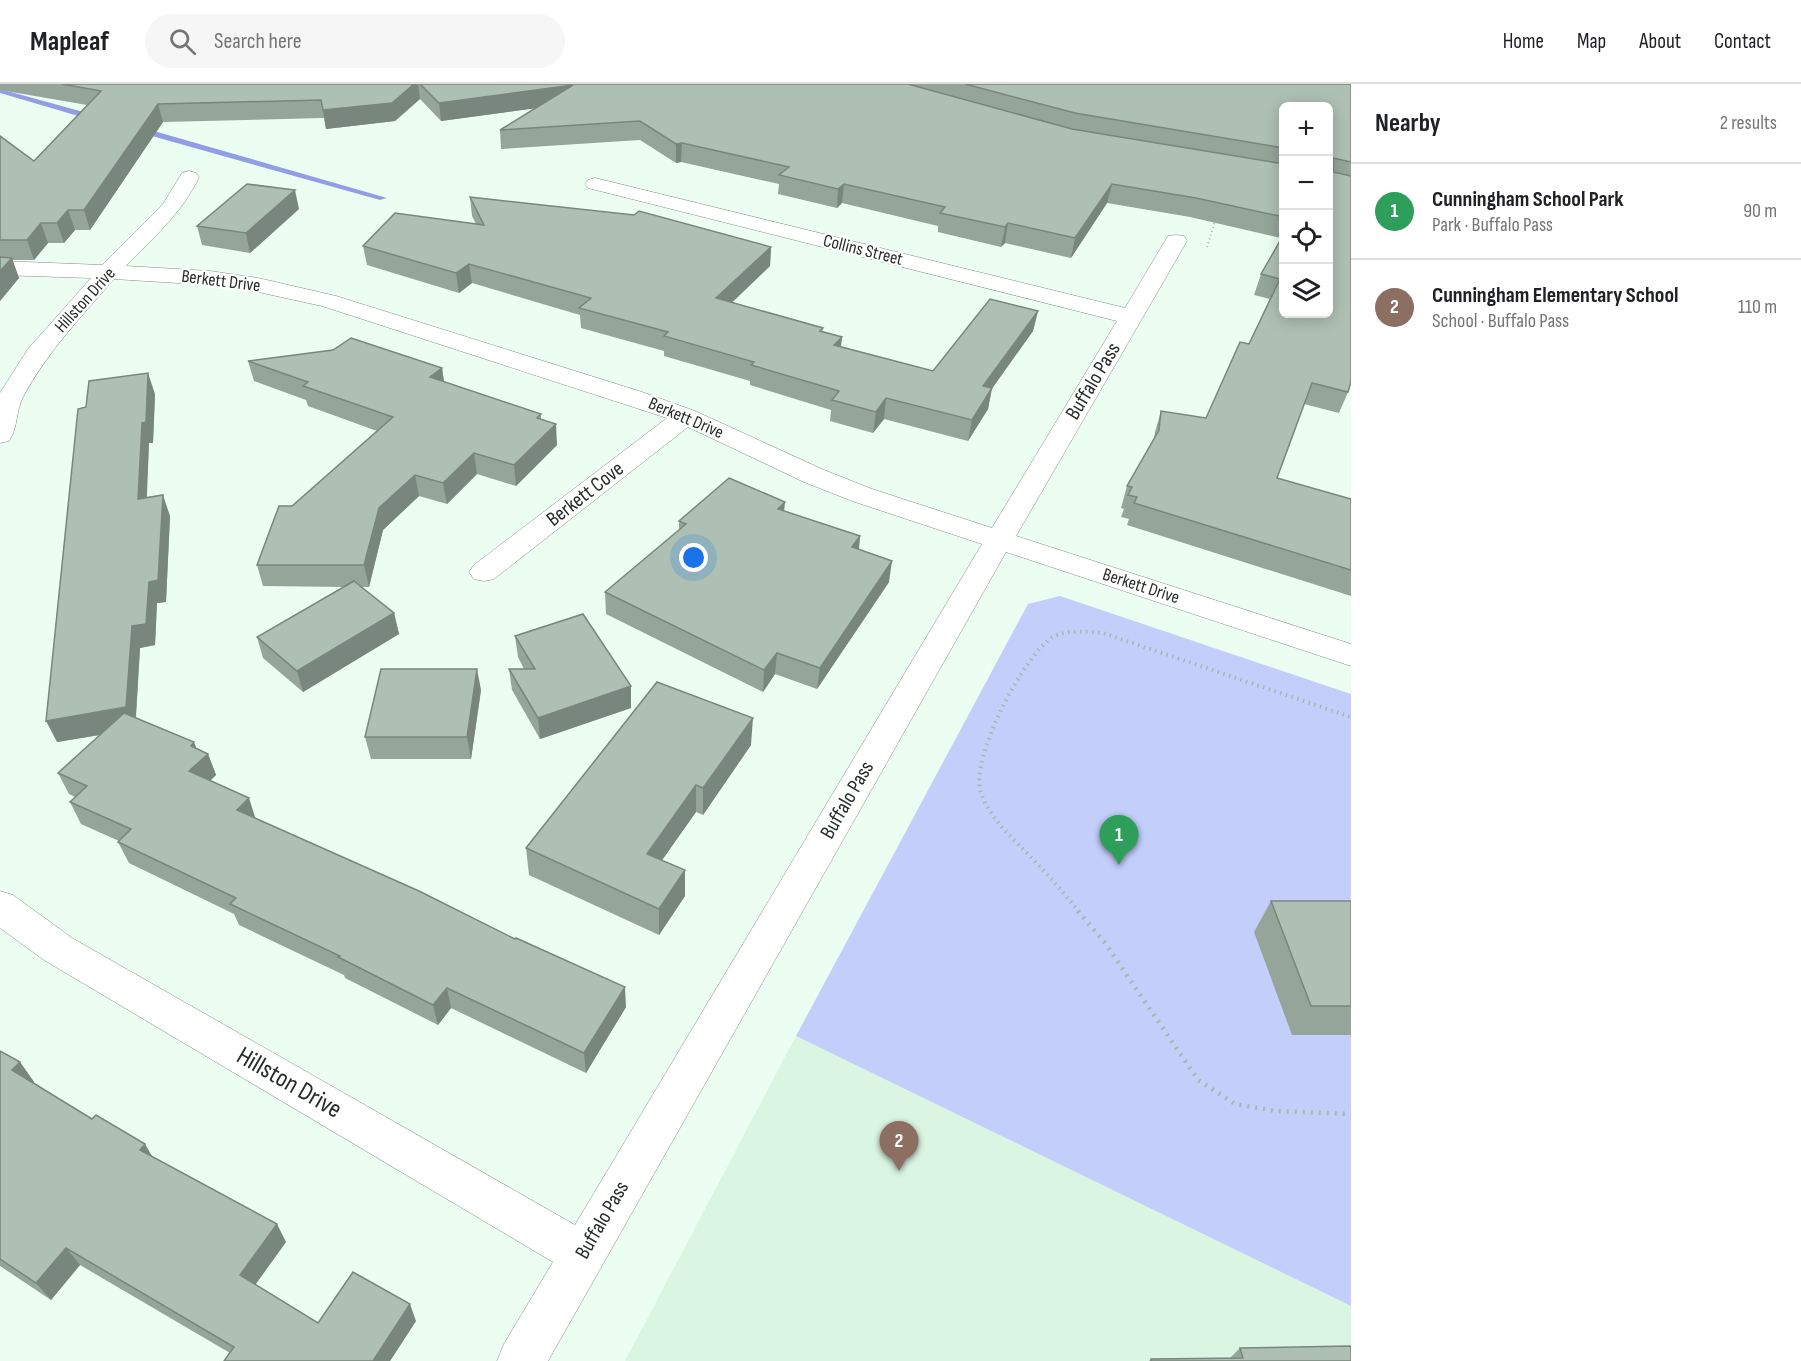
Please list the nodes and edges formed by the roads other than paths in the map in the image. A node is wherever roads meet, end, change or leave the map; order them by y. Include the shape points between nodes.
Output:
1 (189, 177) dead end
2 (595, 184) dead end
3 (1192, 244) road end
4 (0, 268) edge
5 (110, 272) junction
6 (1131, 316) junction
7 (686, 416) junction
8 (0, 435) edge
9 (999, 540) junction
10 (484, 572) dead end
11 (1351, 655) edge
12 (0, 906) edge
13 (582, 1254) junction
14 (520, 1361) edge

1 - 5 street, Hillston Drive via 170,208
2 - 6 street, Collins Street
3 - 6 street, Buffalo Pass
4 - 5 street, Berkett Drive
5 - 7 street, Berkett Drive via 210,278 328,301
5 - 8 street, Hillston Drive via 17,382
6 - 9 street, Buffalo Pass
7 - 9 street, Berkett Drive via 813,476
7 - 10 street, Berkett Cove
9 - 11 street, Berkett Drive
9 - 13 street, Buffalo Pass
12 - 13 street, Hillston Drive via 58,949
13 - 14 street, Buffalo Pass

